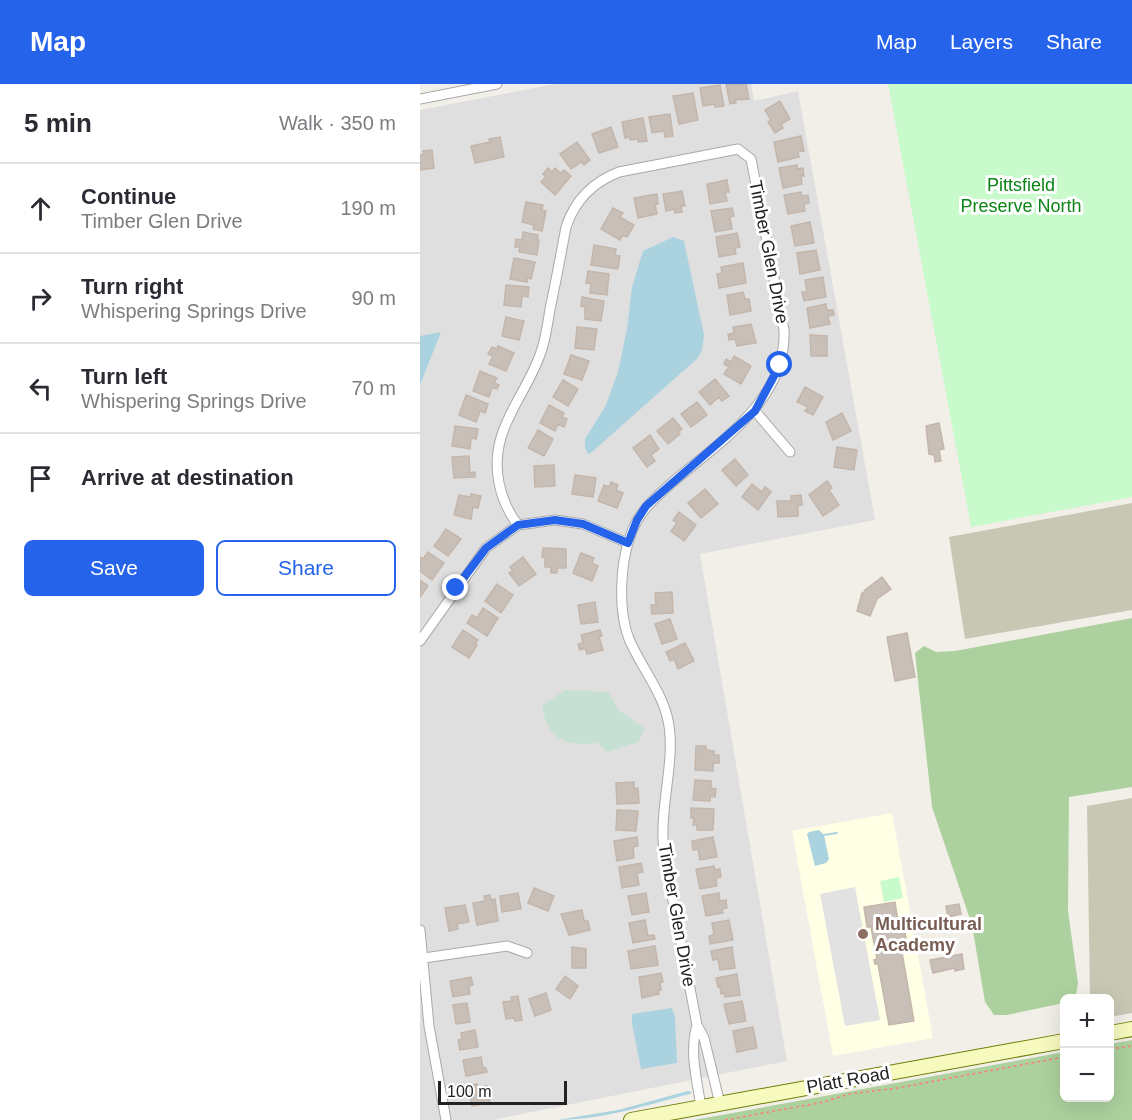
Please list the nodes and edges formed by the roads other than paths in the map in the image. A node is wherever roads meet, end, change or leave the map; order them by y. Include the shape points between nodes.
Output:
1 (497, 84) edge
2 (420, 99) edge
3 (755, 411) junction
4 (790, 452) dead end
5 (518, 525) junction
6 (628, 543) junction
7 (420, 641) edge
8 (420, 930) edge
9 (527, 953) dead end
10 (424, 958) junction
11 (698, 1025) junction
12 (1132, 1029) edge
13 (1114, 1032) edge
14 (1060, 1042) edge
15 (720, 1104) junction
16 (701, 1107) junction
17 (446, 1120) edge
18 (631, 1120) edge

1 - 2 street
3 - 4 street
3 - 5 street, Timber Glen Drive via 777,373 785,339 752,159 738,149 619,172 596,184 577,203 567,227 542,348 502,430 497,459 500,489
3 - 6 street, Timber Glen Drive via 646,506
5 - 6 street via 555,520 583,524
5 - 7 street via 486,548
6 - 11 street, Timber Glen Drive via 622,570 623,615 629,638 667,716 670,738 663,841
8 - 10 street
9 - 10 street via 507,946
10 - 17 street via 429,1026
11 - 15 street, Timber Glen Drive
11 - 16 street, Timber Glen Drive via 693,1039
12 - 13 main road
14 - 15 main road, Platt Road
15 - 16 main road, Platt Road
16 - 18 main road, Platt Road

